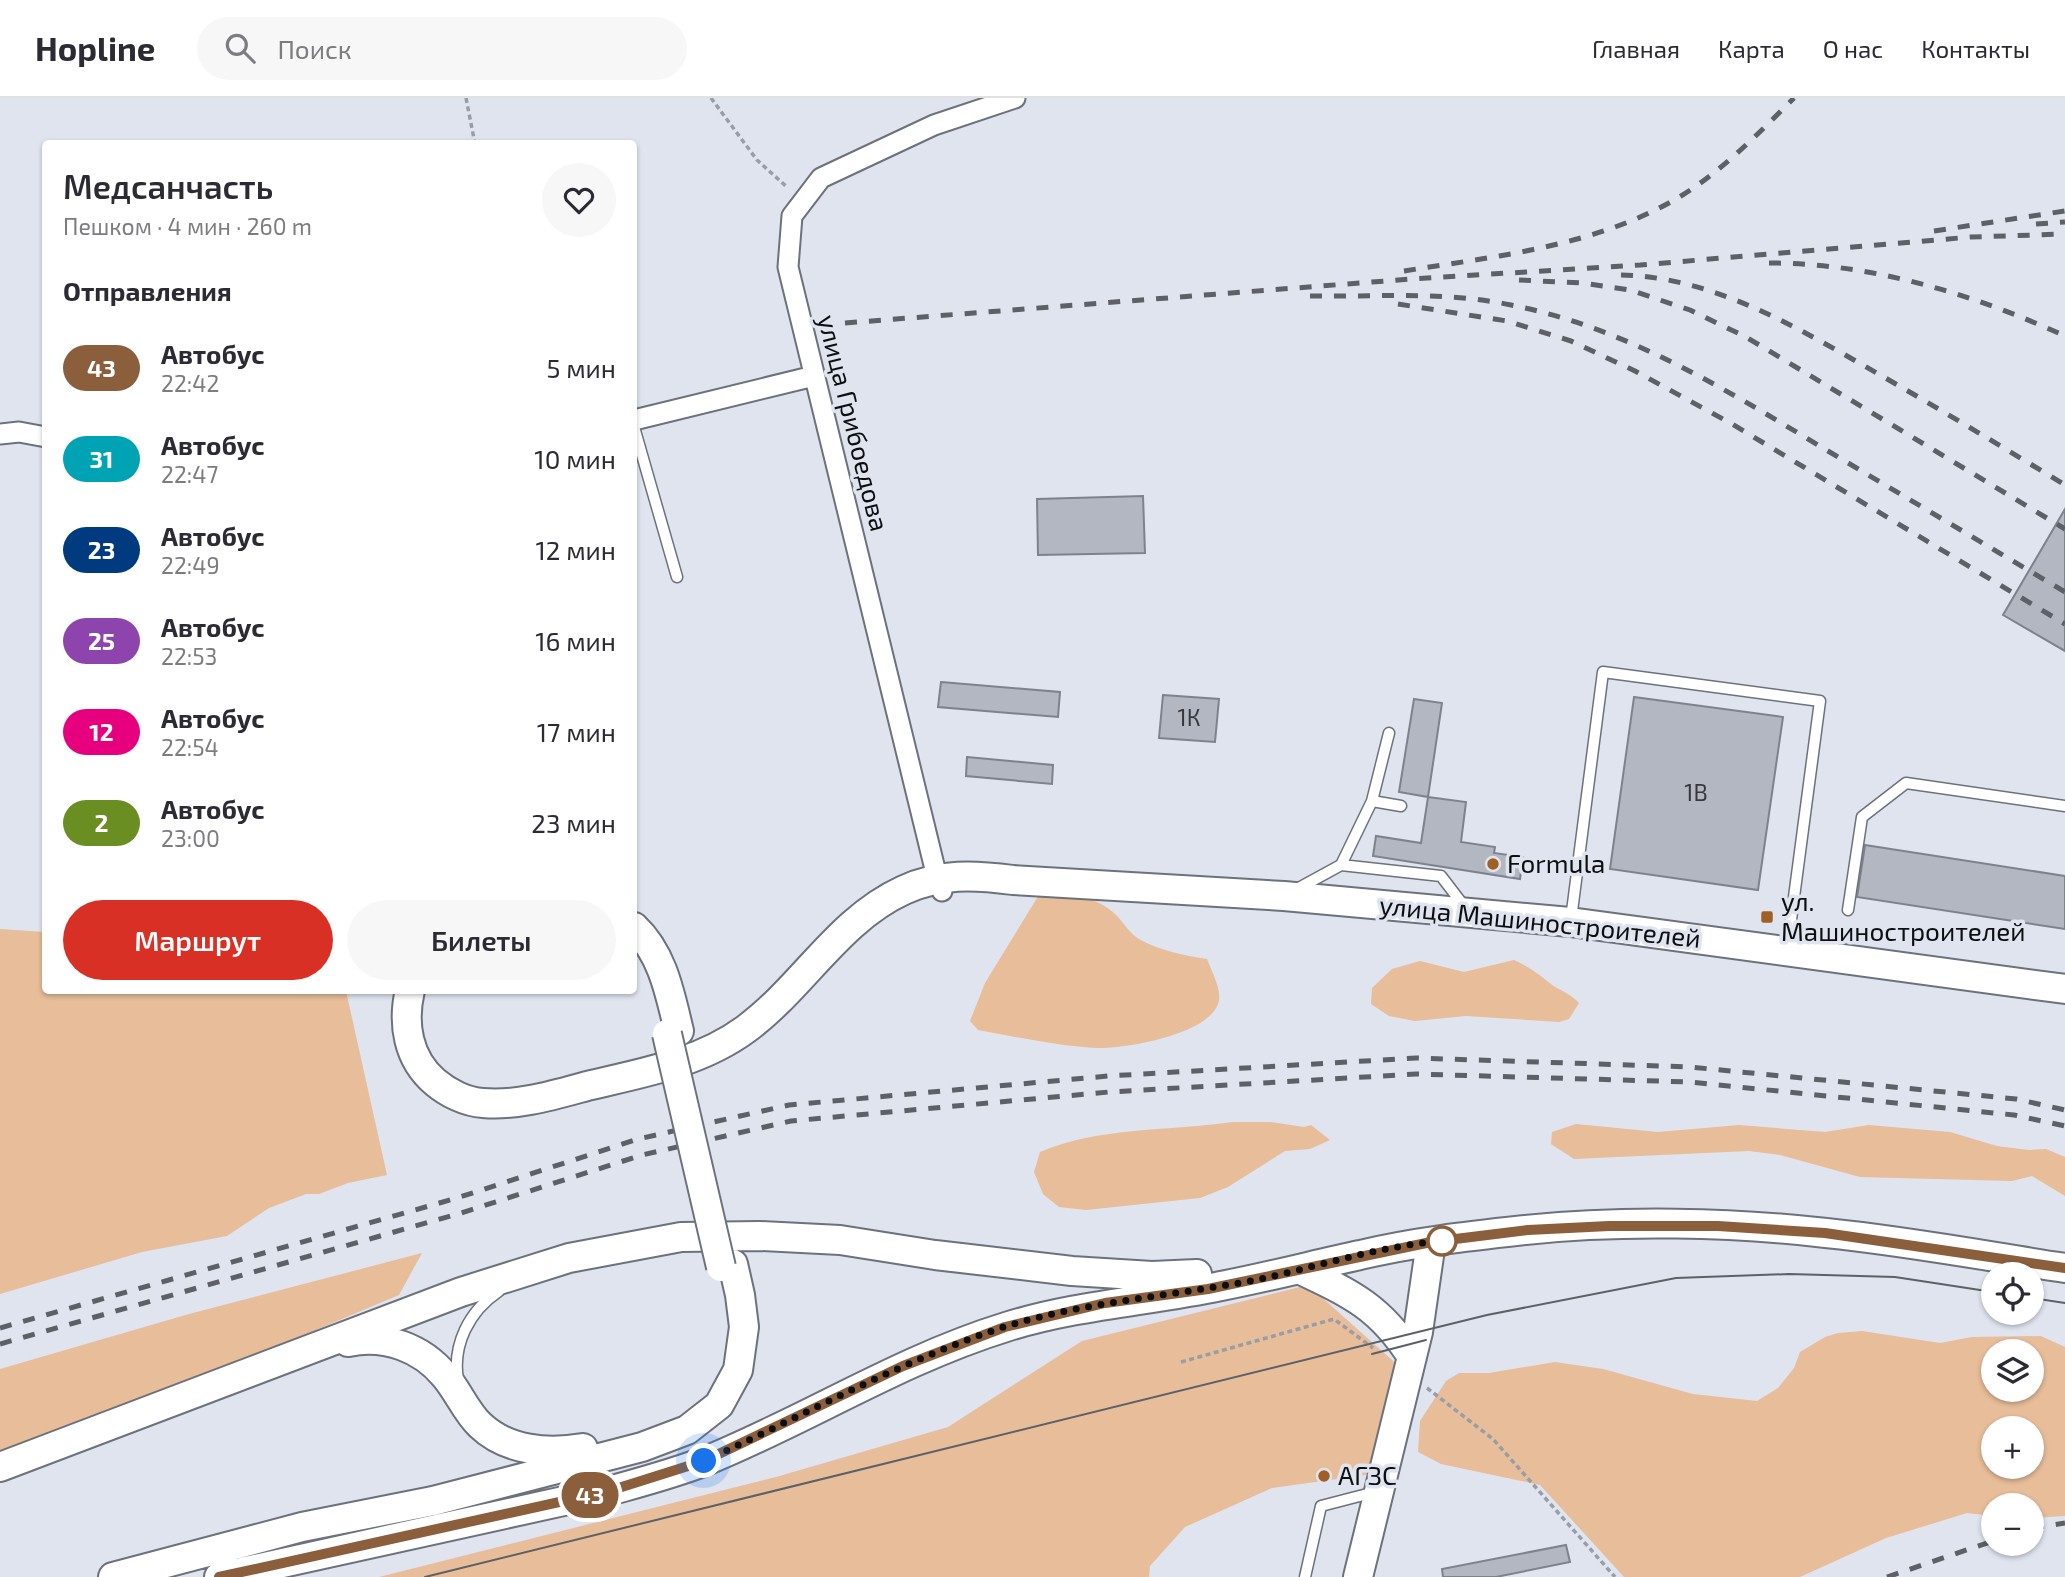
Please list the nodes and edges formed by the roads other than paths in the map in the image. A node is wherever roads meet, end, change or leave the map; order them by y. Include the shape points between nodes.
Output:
1 (1002, 100) edge
2 (814, 376) junction
3 (637, 419) edge
4 (0, 434) edge
5 (42, 436) edge
6 (637, 437) edge
7 (677, 577) dead end
8 (1388, 733) dead end
9 (1372, 801) junction
10 (1401, 806) dead end
11 (2065, 806) edge
12 (1341, 865) junction
13 (940, 885) junction
14 (1284, 896) junction
15 (1848, 910) dead end
16 (1468, 912) junction
17 (1570, 922) junction
18 (637, 931) edge
19 (637, 949) edge
20 (1787, 951) junction
21 (2065, 989) edge
22 (397, 994) edge
23 (410, 994) edge
24 (673, 1032) junction
25 (1431, 1242) junction
26 (1360, 1255) junction
27 (727, 1265) junction
28 (2065, 1268) edge
29 (528, 1270) junction
30 (1301, 1270) junction
31 (299, 1353) junction
32 (1410, 1365) junction
33 (462, 1400) junction
34 (2, 1467) edge
35 (1379, 1491) junction
36 (113, 1577) edge
37 (219, 1577) edge
38 (1305, 1577) edge
39 (1357, 1577) edge

1 - 2 street, улица Грибоедова via 934,125 821,178 792,216 788,267
2 - 3 street
2 - 13 street, улица Грибоедова
4 - 5 street
6 - 7 lane
8 - 9 lane
9 - 10 lane
9 - 12 lane
11 - 15 lane via 1906,783 1863,817
12 - 14 lane
12 - 16 lane via 1441,876
13 - 14 main road, улица Машиностроителей via 1013,880
13 - 22 main road via 864,930 778,1018 721,1059 658,1082 537,1111 479,1115 449,1106 428,1091 414,1078 399,1049 394,1029
13 - 23 main road via 905,890 856,921 770,1010 715,1049 655,1070 535,1099 481,1103 454,1095 435,1082 411,1046 406,1028
14 - 16 main road, улица Машиностроителей
16 - 17 main road, улица Машиностроителей
17 - 20 main road, улица Машиностроителей
17 - 20 lane via 1603,672 1616,673 1820,701
18 - 24 main road via 656,955 670,992
19 - 24 main road
20 - 21 main road, улица Машиностроителей
24 - 27 main road
25 - 26 main road
25 - 28 main road via 1528,1230 1718,1226 1825,1233
25 - 32 main road
26 - 29 main road via 1152,1276 1072,1271 840,1240 681,1237
26 - 30 main road
27 - 33 main road via 732,1328 727,1366 710,1397 692,1413 639,1436 560,1452 502,1441 480,1425
27 - 36 main road via 740,1295 744,1327 738,1370 719,1405 687,1430 642,1447 433,1501 302,1527
29 - 31 main road
29 - 33 lane via 494,1294 464,1332 456,1368
30 - 32 main road via 1352,1294 1400,1336
30 - 37 main road via 1105,1303 1005,1327 903,1366 790,1422 661,1477
31 - 33 main road via 354,1340 405,1346 428,1359
31 - 34 main road
32 - 35 main road
35 - 38 lane via 1321,1506
35 - 39 main road

